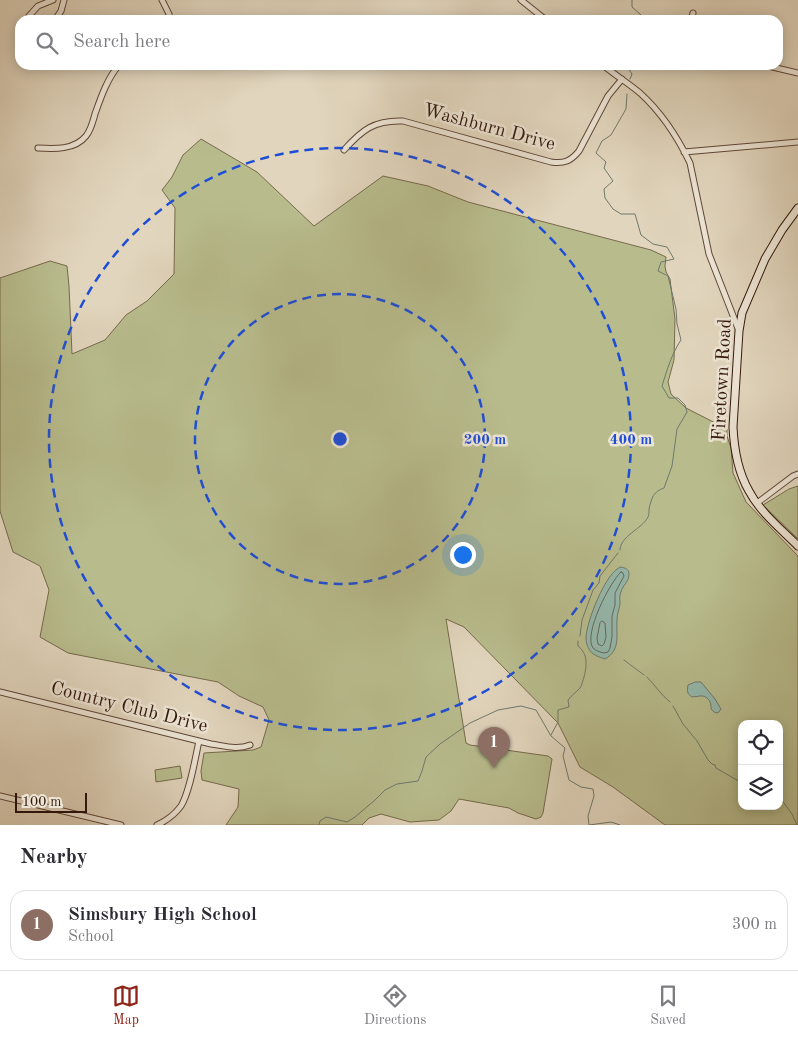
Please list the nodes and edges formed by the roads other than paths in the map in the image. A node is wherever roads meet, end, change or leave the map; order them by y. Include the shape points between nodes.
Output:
1 (53, 0) edge
2 (64, 0) edge
3 (162, 0) edge
4 (521, 0) edge
5 (30, 15) edge
6 (58, 15) edge
7 (169, 15) edge
8 (540, 15) edge
9 (116, 70) edge
10 (610, 70) edge
11 (783, 70) edge
12 (798, 74) edge
13 (622, 79) junction
14 (798, 142) edge
15 (38, 148) dead end
16 (344, 150) dead end
17 (684, 152) junction
18 (798, 208) edge
19 (739, 331) junction
20 (798, 474) edge
21 (757, 503) junction
22 (798, 546) edge
23 (0, 692) edge
24 (198, 741) junction
25 (250, 745) dead end
26 (0, 796) edge
27 (121, 825) edge
28 (156, 825) edge

1 - 5 street via 38,6
2 - 6 street
3 - 7 street
4 - 8 street
9 - 15 street via 104,88 88,134 67,147
10 - 13 street
11 - 12 street
13 - 16 street, Washburn Drive via 608,96 580,151 564,162 551,162 403,121 375,124
13 - 17 street via 652,105
14 - 17 street
17 - 19 street via 690,163 709,254
18 - 19 street, Firetown Road via 765,259 742,313
19 - 21 street, Firetown Road via 734,437 742,476
20 - 21 street
21 - 22 street, Firetown Road
23 - 24 street, Country Club Drive
24 - 25 street, Country Club Drive via 237,748
24 - 28 street via 185,797 175,813
26 - 27 street

